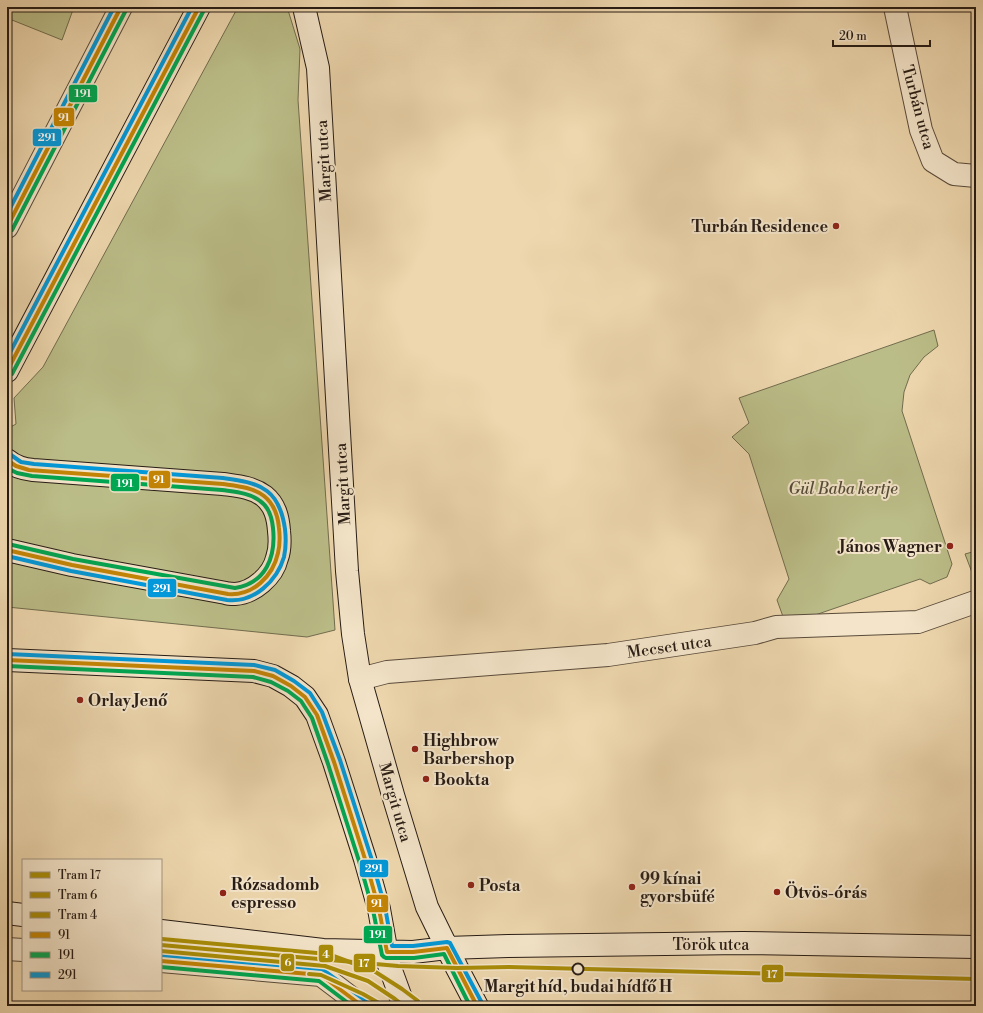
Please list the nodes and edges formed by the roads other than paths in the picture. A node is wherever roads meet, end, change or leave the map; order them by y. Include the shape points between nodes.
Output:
1 (121, 7) edge
2 (199, 7) edge
3 (304, 7) edge
4 (895, 7) edge
5 (976, 176) edge
6 (7, 227) edge
7 (7, 371) edge
8 (7, 460) edge
9 (7, 550) edge
10 (975, 602) dead end
11 (7, 660) edge
12 (360, 679) junction
13 (7, 913) edge
14 (22, 915) edge
15 (162, 931) edge
16 (976, 947) edge
17 (447, 948) junction
18 (7, 949) edge
19 (22, 950) edge
20 (387, 952) junction
21 (162, 962) edge
22 (362, 1006) edge
23 (404, 1006) edge
24 (477, 1006) edge

1 - 6 street
2 - 7 street
3 - 12 street, Margit utca via 318,68 347,571
4 - 5 street, Turbán utca via 921,130 934,161 954,174
8 - 9 street via 21,468 32,470 223,484 254,490 270,502 278,519 280,550 266,577 252,588 236,594 72,565
10 - 12 street, Mecset utca via 918,622 776,627 755,633 608,655 387,672
11 - 20 street via 254,671 273,676 291,686 306,698 317,715 334,762 379,909
12 - 17 street, Margit utca via 427,907
13 - 14 street
15 - 20 street, Török utca via 323,950
16 - 17 street, Török utca via 735,943
17 - 20 street, Török utca
17 - 24 street, Margit utca
18 - 19 street
20 - 23 street
21 - 22 street via 321,975

